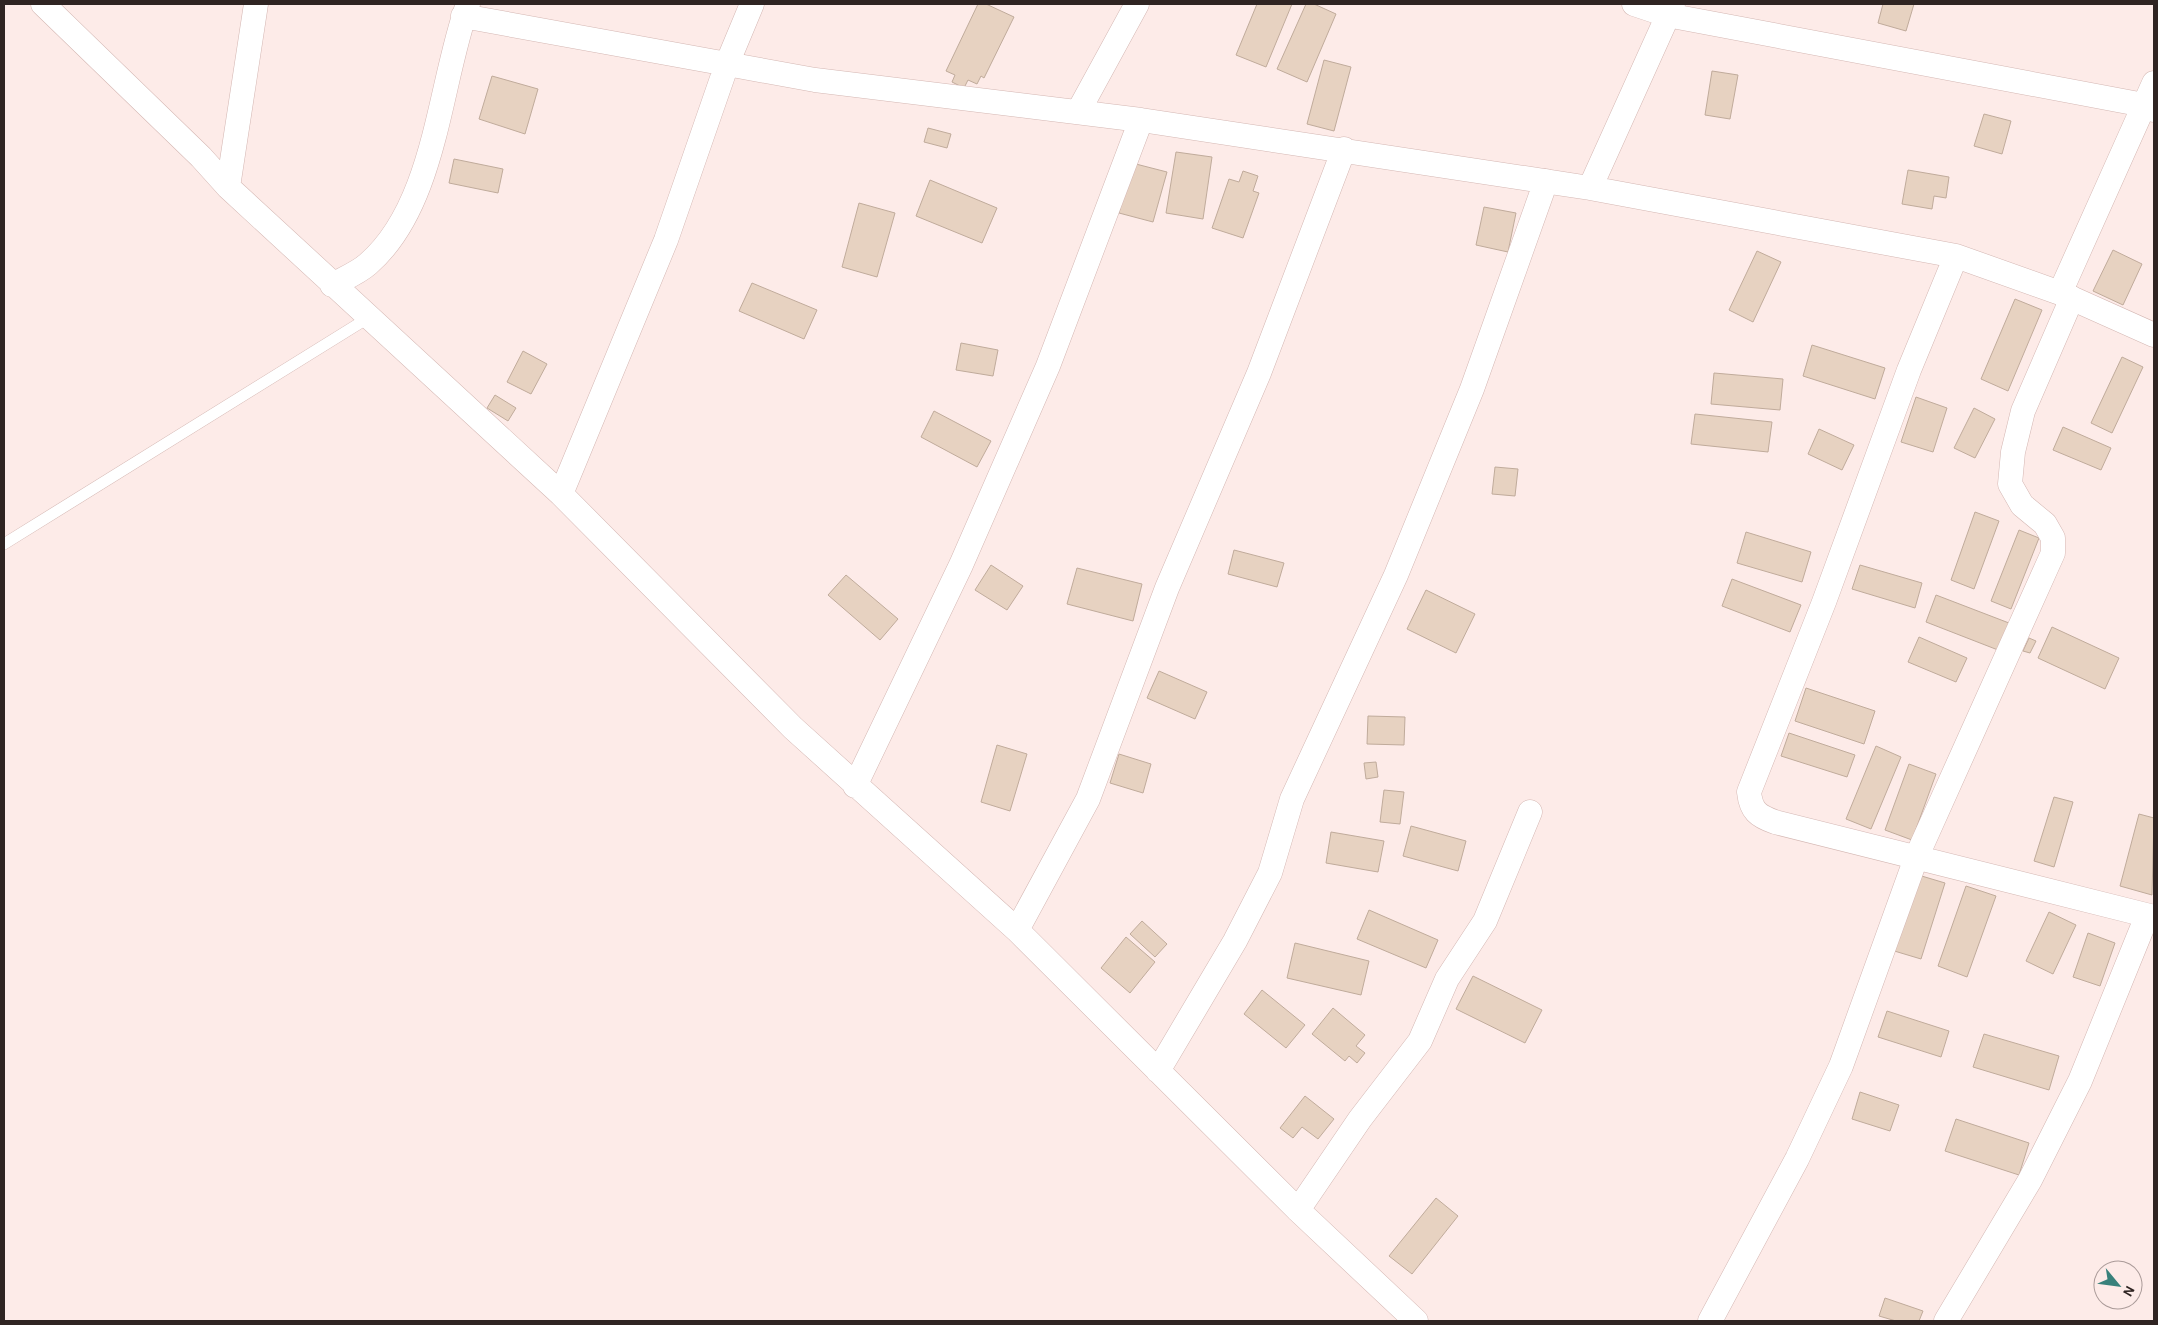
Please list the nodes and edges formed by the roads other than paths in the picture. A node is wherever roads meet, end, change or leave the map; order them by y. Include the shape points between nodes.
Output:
1 (43, 4) edge
2 (256, 4) edge
3 (752, 4) edge
4 (1137, 4) edge
5 (1634, 4) edge
6 (1670, 9) edge
7 (466, 10) edge
8 (727, 64) junction
9 (2154, 83) edge
10 (2149, 107) edge
11 (1078, 112) junction
12 (1141, 120) junction
13 (1344, 149) junction
14 (1546, 181) junction
15 (228, 188) junction
16 (1590, 188) junction
17 (1956, 256) junction
18 (332, 285) junction
19 (2066, 296) junction
20 (368, 318) junction
21 (2154, 335) edge
22 (561, 494) junction
23 (4, 544) edge
24 (855, 786) junction
25 (1530, 812) dead end
26 (1916, 858) junction
27 (2150, 916) edge
28 (1017, 930) junction
29 (1158, 1071) junction
30 (1298, 1210) junction
31 (1416, 1321) edge
32 (1710, 1321) edge
33 (1946, 1321) edge

1 - 15 street via 201,157
2 - 15 street
3 - 8 street
4 - 11 street
5 - 6 street
6 - 10 street
6 - 16 street
7 - 8 street
7 - 18 street via 416,195 399,228 368,264
8 - 11 street via 815,80
8 - 22 street via 666,240
9 - 10 street
10 - 19 street
11 - 12 street
12 - 13 street
12 - 24 street via 1048,366 961,565
13 - 14 street
13 - 28 street via 1259,373 1167,588 1088,799
14 - 16 street
14 - 29 street via 1472,388 1396,575 1292,799 1270,873 1235,941
15 - 18 street
16 - 17 street
17 - 19 street
17 - 26 street via 1909,370 1824,602 1749,792 1750,804 1757,815
18 - 20 street
19 - 21 street
19 - 26 street via 2023,411 2013,452 2010,484 2022,505 2045,524 2053,538 2052,553
20 - 22 street
20 - 23 lane
22 - 24 street via 793,728
24 - 28 street
25 - 30 street via 1485,921 1447,979 1420,1041 1360,1119
26 - 27 street
26 - 32 street via 1841,1066 1798,1159
27 - 33 street via 2080,1081 2030,1180
28 - 29 street
29 - 30 street
30 - 31 street

